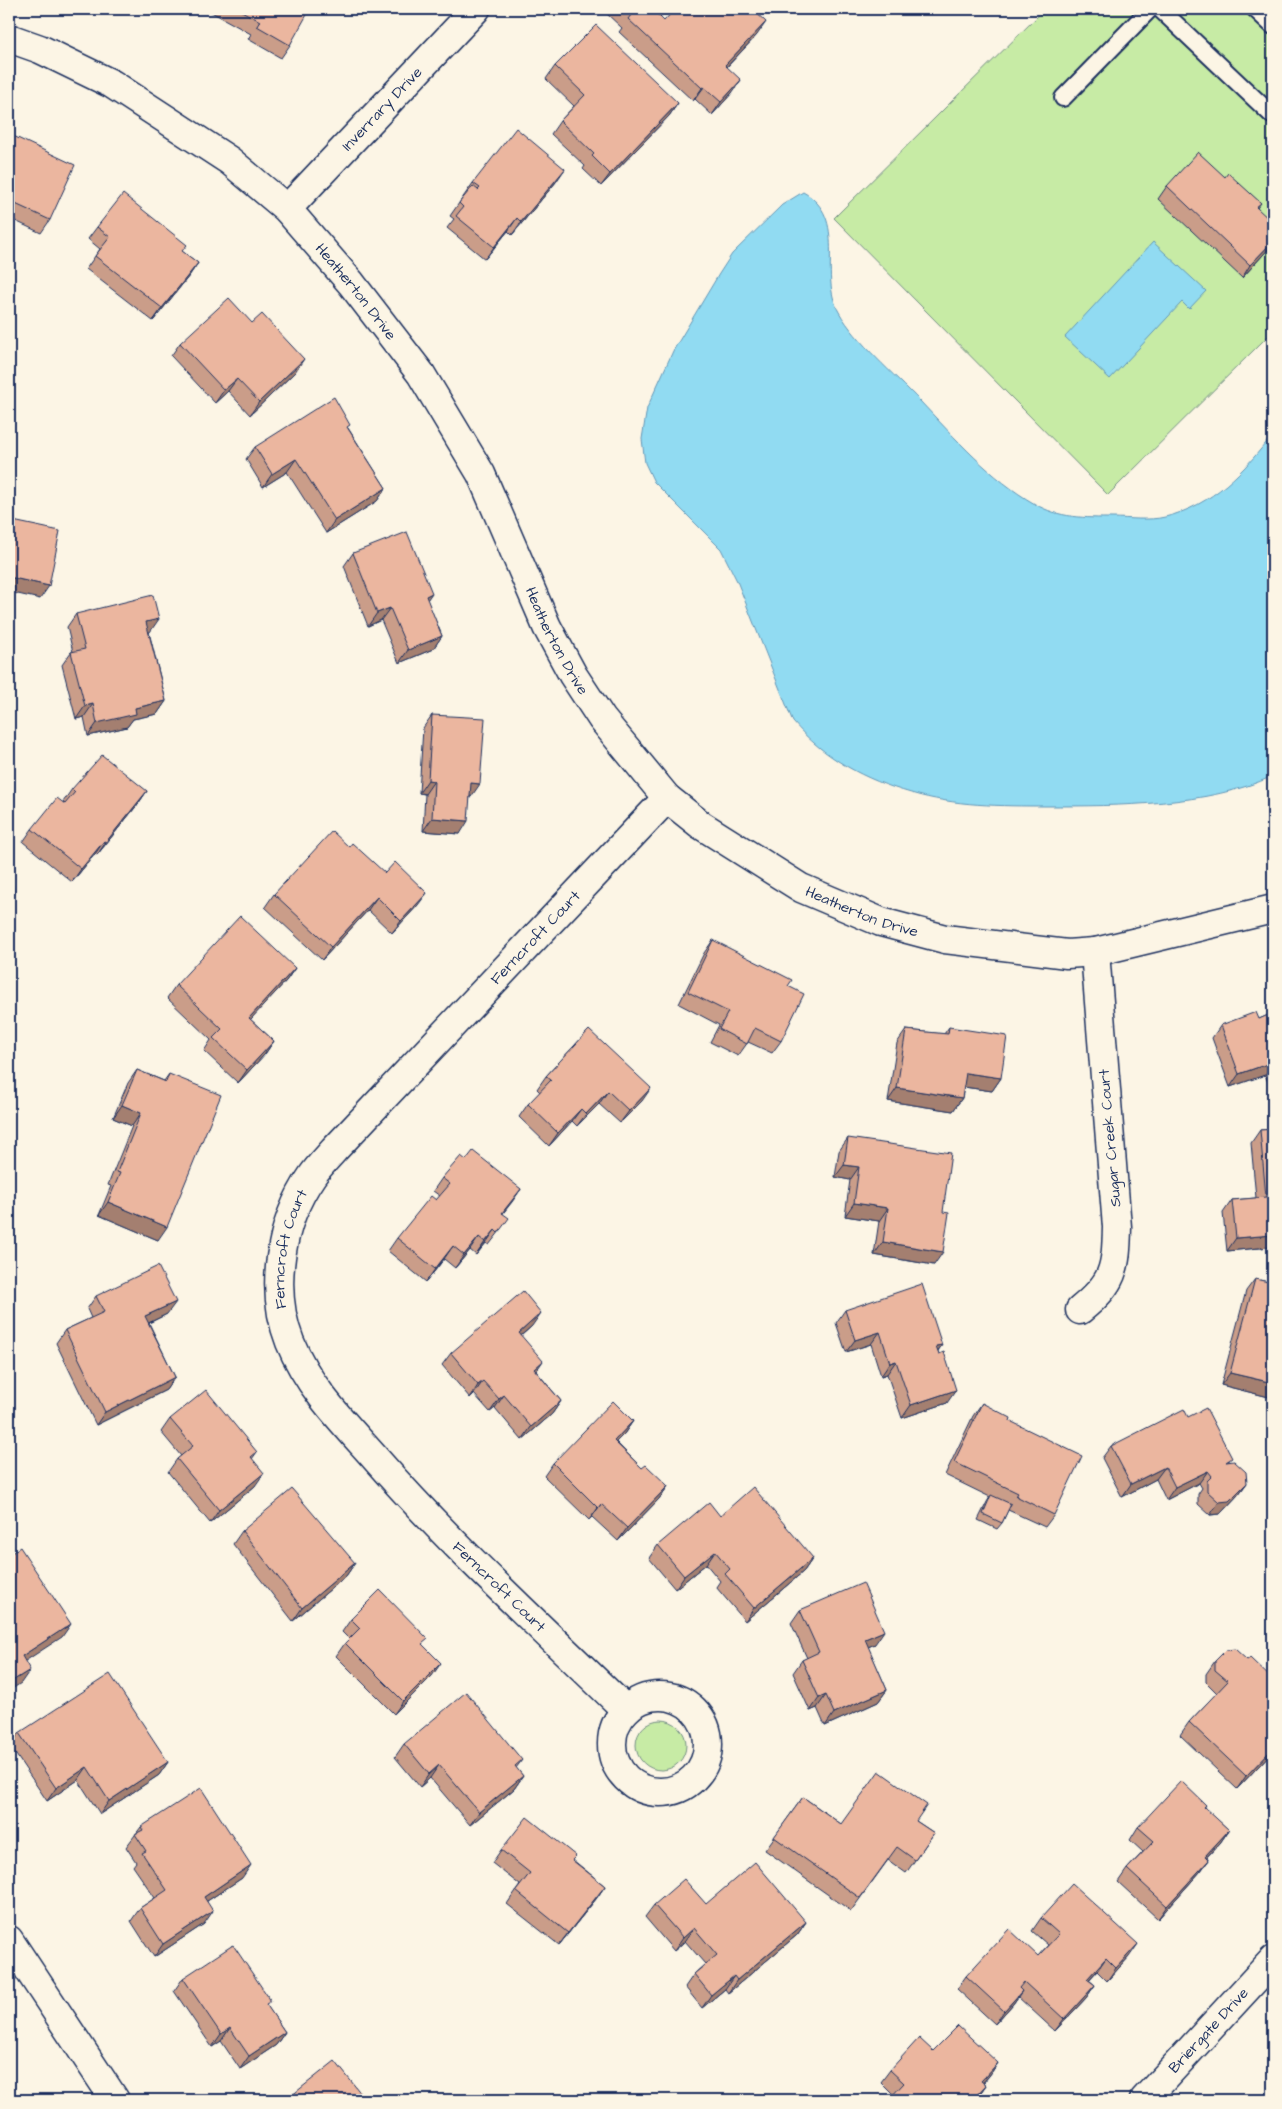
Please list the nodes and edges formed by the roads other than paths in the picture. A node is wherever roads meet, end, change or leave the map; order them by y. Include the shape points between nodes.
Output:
1 (476, 9) edge
2 (1150, 9) edge
3 (1160, 9) edge
4 (1255, 9) edge
5 (1273, 26) edge
6 (9, 38) edge
7 (1063, 98) dead end
8 (1273, 116) edge
9 (286, 209) junction
10 (667, 798) junction
11 (1273, 909) edge
12 (1095, 952) junction
13 (1080, 1310) dead end
14 (626, 1710) dead end
15 (9, 1940) edge
16 (1273, 1960) edge
17 (115, 2100) edge
18 (1144, 2100) edge

1 - 9 street, Inverrary Drive
2 - 7 lane
3 - 8 lane
4 - 5 lane
6 - 9 street, Heatherton Drive via 40,49 112,84 230,161
9 - 10 street, Heatherton Drive via 351,282 421,374 480,474 547,627 573,675 602,719
10 - 12 street, Heatherton Drive via 702,825 801,888 881,922 944,938 1067,954
10 - 14 street, Ferncroft Court via 312,1176 291,1215 281,1255 280,1298 290,1342 306,1375 426,1516
11 - 12 street, Heatherton Drive
12 - 13 street, Sugar Creek Court via 1118,1227 1114,1269 1106,1285
15 - 17 street
16 - 18 street, Briergate Drive

